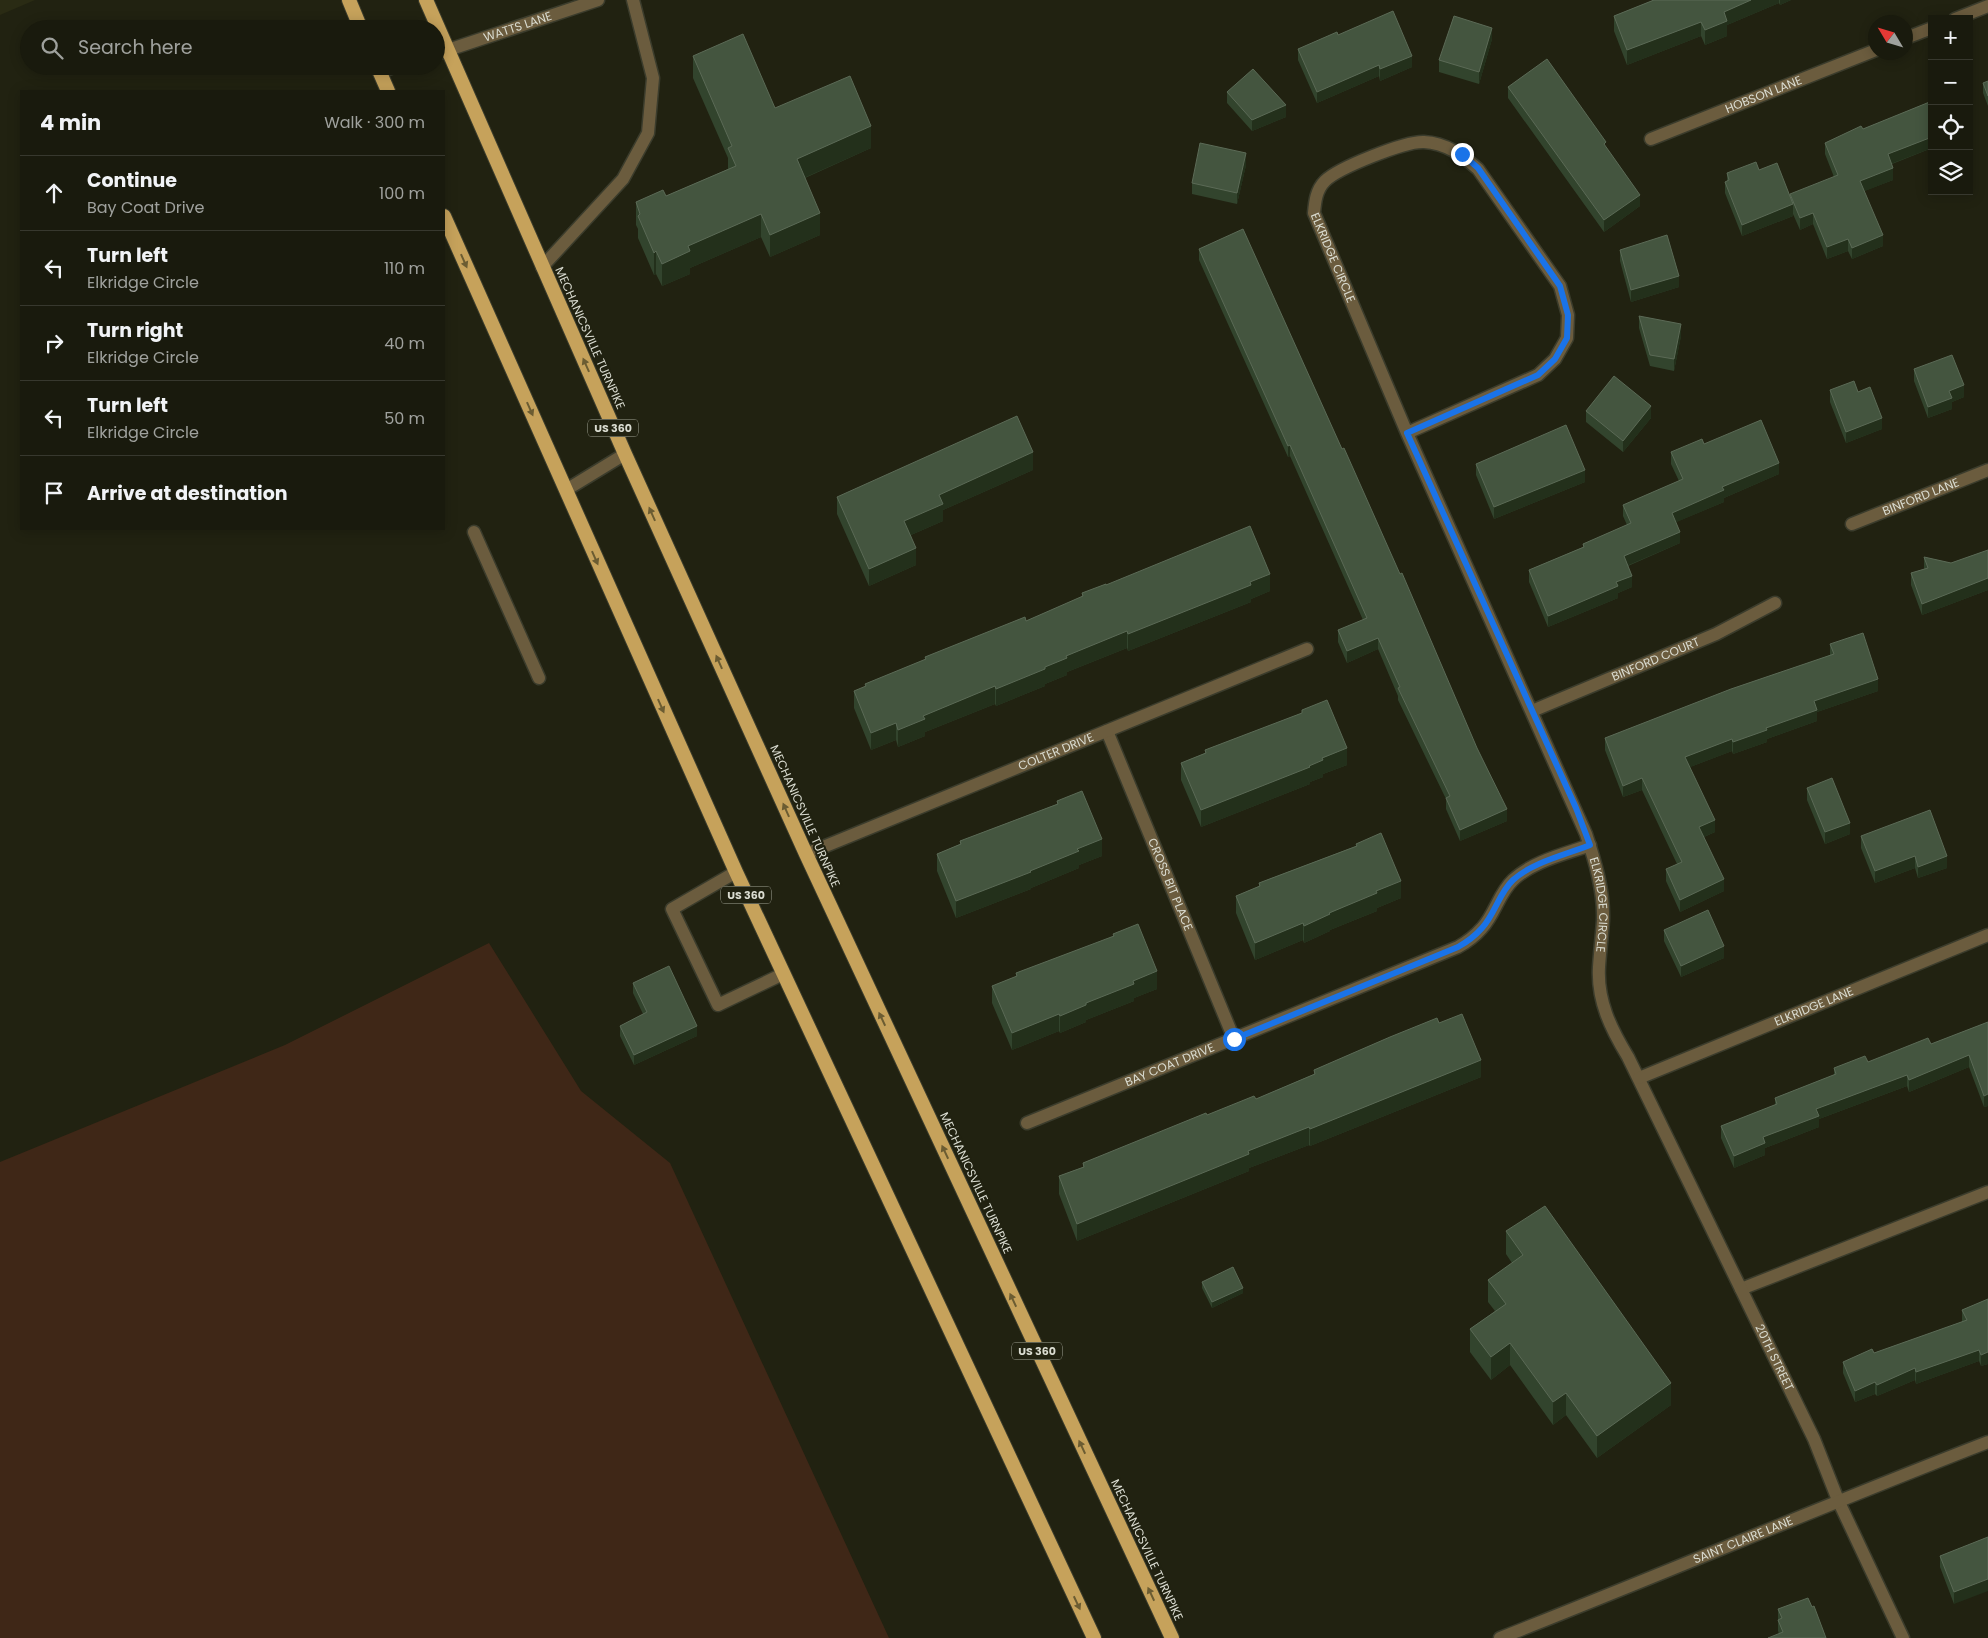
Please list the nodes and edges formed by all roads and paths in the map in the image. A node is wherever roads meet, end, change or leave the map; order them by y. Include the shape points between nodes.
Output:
1 (348, 0) edge
2 (426, 0) edge
3 (598, 0) edge
4 (634, 0) edge
5 (1988, 6) edge
6 (1965, 15) edge
7 (357, 20) edge
8 (432, 20) edge
9 (1928, 30) edge
10 (1913, 35) edge
11 (445, 51) edge
12 (1868, 53) edge
13 (445, 58) edge
14 (381, 75) edge
15 (388, 90) edge
16 (1651, 139) dead end
17 (445, 218) edge
18 (542, 267) junction
19 (1407, 433) junction
20 (625, 454) junction
21 (1988, 470) edge
22 (566, 490) junction
23 (1852, 524) dead end
24 (474, 532) dead end
25 (1775, 603) dead end
26 (1307, 649) dead end
27 (539, 678) dead end
28 (1532, 711) junction
29 (1107, 731) junction
30 (1590, 845) junction
31 (806, 854) junction
32 (736, 872) junction
33 (1988, 935) edge
34 (783, 974) junction
35 (1234, 1039) junction
36 (1639, 1078) junction
37 (1027, 1124) dead end
38 (1988, 1192) edge
39 (1741, 1289) junction
40 (1988, 1442) edge
41 (1838, 1500) junction
42 (1094, 1638) edge
43 (1172, 1638) edge
44 (1500, 1638) edge
45 (1903, 1638) edge

1 - 7 highway
2 - 8 highway, MECHANICSVILLE TURNPIKE / US 360
3 - 11 street, WATTS LANE
4 - 18 street via 653,78 648,133 623,179
5 - 6 street
9 - 10 street
12 - 16 street, HOBSON LANE
13 - 18 highway, MECHANICSVILLE TURNPIKE / US 360
14 - 15 highway
17 -> 22 highway, US 360
20 -> 18 highway, MECHANICSVILLE TURNPIKE / US 360
19 - 19 street, ELKRIDGE CIRCLE via 1314,214 1315,197 1324,182 1339,172 1404,145 1424,142 1462,154 1478,168 1560,286 1568,315 1567,338 1555,359 1538,375
19 - 28 street, ELKRIDGE CIRCLE
20 - 22 street
31 -> 20 highway, MECHANICSVILLE TURNPIKE / US 360
21 - 23 street, BINFORD LANE
22 -> 32 highway, US 360
24 - 27 street
25 - 28 street, BINFORD COURT via 1716,634
26 - 29 street, COLTER DRIVE
28 - 30 street, ELKRIDGE CIRCLE
29 - 31 street, COLTER DRIVE
29 - 35 street, CROSS BIT PLACE
30 - 35 street, BAY COAT DRIVE via 1521,874 1505,890 1483,928 1458,947
30 - 36 street, ELKRIDGE CIRCLE via 1602,903 1599,980 1604,1007 1612,1030
43 -> 31 highway, MECHANICSVILLE TURNPIKE / US 360
32 - 34 highway, US 360
32 - 34 street via 672,909 718,1005
33 - 36 street, ELKRIDGE LANE
34 -> 42 highway, US 360
35 - 37 street, BAY COAT DRIVE
36 - 39 street, 20TH STREET
38 - 39 street
39 - 41 street, 20TH STREET via 1814,1439
40 - 41 street, SAINT CLAIRE LANE
41 - 44 street, SAINT CLAIRE LANE
41 - 45 street, 20TH STREET

